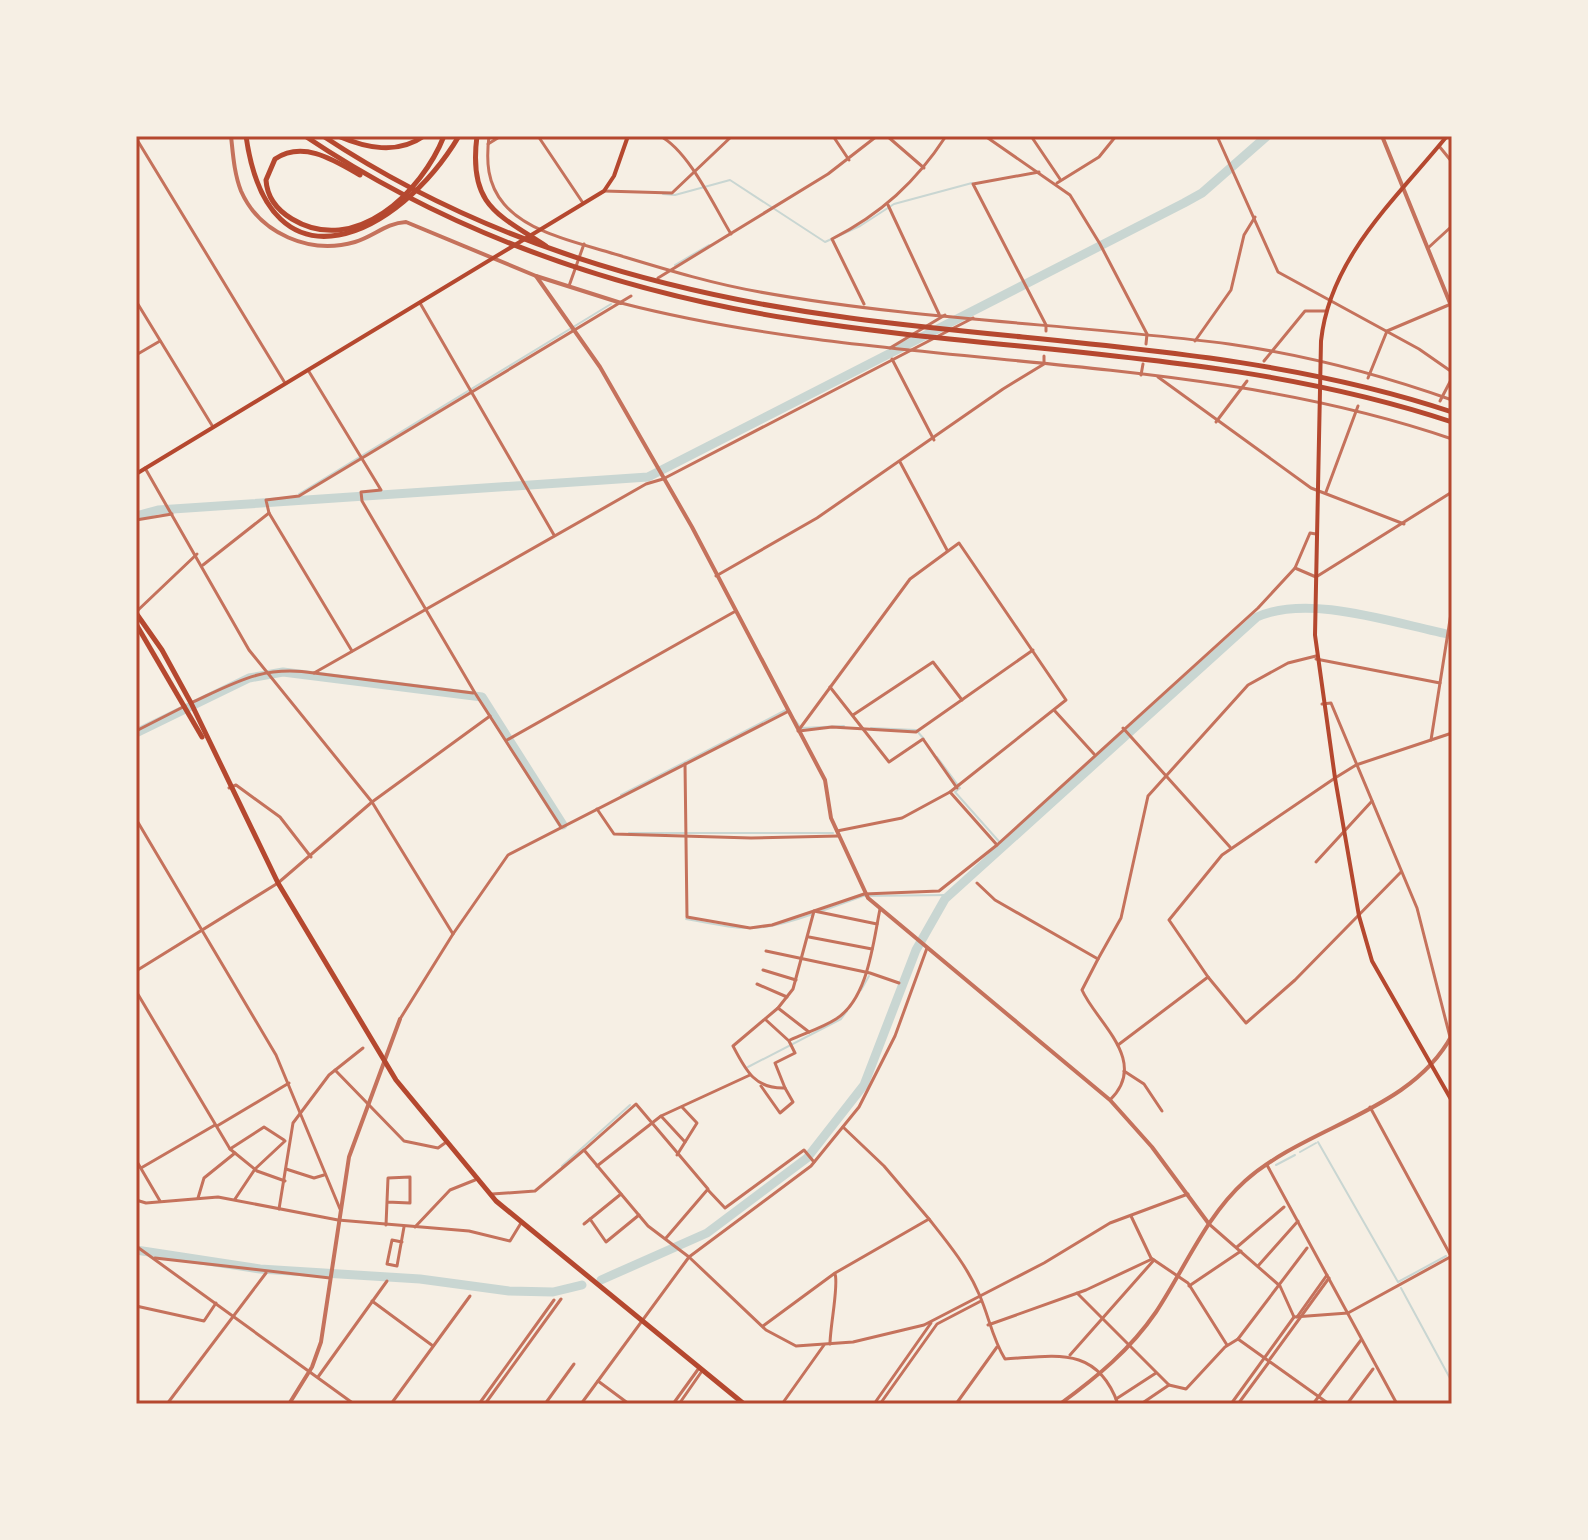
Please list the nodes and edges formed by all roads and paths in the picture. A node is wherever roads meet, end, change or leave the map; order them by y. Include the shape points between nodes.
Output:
1 (231, 136) edge
2 (246, 136) edge
3 (305, 136) edge
4 (323, 136) edge
5 (338, 136) edge
6 (424, 136) edge
7 (444, 136) edge
8 (459, 136) edge
9 (477, 136) edge
10 (489, 136) edge
11 (501, 136) edge
12 (538, 136) edge
13 (628, 136) edge
14 (660, 136) edge
15 (732, 136) edge
16 (833, 136) edge
17 (877, 136) edge
18 (887, 136) edge
19 (946, 136) edge
20 (985, 136) edge
21 (1031, 136) edge
22 (1116, 136) edge
23 (1217, 136) edge
24 (1382, 136) edge
25 (1447, 136) edge
26 (136, 138) edge
27 (488, 144) junction
28 (1439, 146) junction
29 (849, 160) junction
30 (1452, 162) edge
31 (924, 168) junction
32 (694, 172) junction
33 (1039, 172) junction
34 (1059, 182) junction
35 (1403, 189) junction
36 (604, 191) junction
37 (399, 195) junction
38 (583, 203) junction
39 (888, 205) junction
40 (1255, 217) junction
41 (1451, 228) edge
42 (542, 230) junction
43 (731, 234) junction
44 (584, 244) junction
45 (1426, 249) junction
46 (556, 253) junction
47 (492, 259) junction
48 (670, 271) junction
49 (536, 276) junction
50 (658, 278) dead end
51 (569, 287) junction
52 (631, 296) dead end
53 (1328, 298) junction
54 (136, 301) edge
55 (420, 303) junction
56 (621, 303) junction
57 (865, 306) junction
58 (1451, 306) edge
59 (1325, 311) junction
60 (939, 314) junction
61 (948, 314) junction
62 (974, 318) junction
63 (1046, 325) junction
64 (573, 330) junction
65 (1046, 331) dead end
66 (1387, 331) junction
67 (1147, 334) junction
68 (160, 341) junction
69 (1195, 341) junction
70 (1146, 344) dead end
71 (890, 348) junction
72 (912, 349) junction
73 (1272, 351) junction
74 (136, 355) edge
75 (1044, 356) dead end
76 (892, 359) junction
77 (1264, 361) dead end
78 (1321, 361) junction
79 (1044, 364) junction
80 (1143, 364) dead end
81 (308, 369) junction
82 (1452, 372) edge
83 (1141, 375) junction
84 (1369, 376) junction
85 (1158, 377) junction
86 (1452, 378) edge
87 (1247, 381) dead end
88 (285, 383) junction
89 (1242, 388) junction
90 (472, 393) junction
91 (1442, 399) junction
92 (1452, 400) edge
93 (1319, 401) junction
94 (1358, 406) dead end
95 (1356, 411) junction
96 (1452, 412) edge
97 (1216, 422) junction
98 (1452, 422) edge
99 (213, 427) junction
100 (1452, 439) edge
101 (934, 440) junction
102 (361, 458) junction
103 (900, 461) junction
104 (145, 468) junction
105 (136, 474) edge
106 (663, 479) junction
107 (1318, 490) junction
108 (1326, 492) junction
109 (1452, 492) edge
110 (269, 513) junction
111 (172, 514) junction
112 (136, 520) edge
113 (1404, 524) junction
114 (1316, 534) junction
115 (555, 536) junction
116 (947, 550) junction
117 (197, 554) junction
118 (203, 565) junction
119 (1295, 568) junction
120 (716, 576) junction
121 (1316, 577) junction
122 (1452, 607) edge
123 (426, 611) junction
124 (136, 612) edge
125 (734, 612) junction
126 (136, 624) edge
127 (1033, 650) junction
128 (352, 651) junction
129 (1316, 658) junction
130 (264, 671) junction
131 (314, 673) junction
132 (1440, 683) junction
133 (830, 686) junction
134 (475, 693) junction
135 (962, 700) junction
136 (1322, 704) junction
137 (188, 705) junction
138 (1054, 710) junction
139 (787, 712) junction
140 (853, 715) junction
141 (490, 716) junction
142 (1124, 728) junction
143 (863, 729) junction
144 (136, 731) edge
145 (798, 731) junction
146 (1452, 733) edge
147 (507, 740) junction
148 (1431, 740) junction
149 (1094, 754) junction
150 (685, 764) junction
151 (1356, 765) junction
152 (1166, 774) junction
153 (1335, 778) junction
154 (229, 788) junction
155 (957, 788) junction
156 (950, 792) junction
157 (1372, 801) junction
158 (372, 802) junction
159 (597, 809) junction
160 (136, 819) edge
161 (561, 827) junction
162 (1344, 830) junction
163 (838, 833) junction
164 (688, 836) junction
165 (997, 845) junction
166 (1231, 848) junction
167 (311, 857) junction
168 (1316, 862) dead end
169 (1401, 872) junction
170 (278, 883) junction
171 (977, 883) dead end
172 (864, 894) junction
173 (882, 910) junction
174 (814, 911) junction
175 (1359, 916) junction
176 (877, 924) junction
177 (203, 932) junction
178 (453, 934) junction
179 (808, 937) junction
180 (925, 945) junction
181 (872, 949) junction
182 (766, 951) dead end
183 (1098, 959) junction
184 (802, 960) junction
185 (763, 970) dead end
186 (136, 971) edge
187 (869, 973) junction
188 (1208, 977) junction
189 (796, 980) junction
190 (899, 983) dead end
191 (757, 984) dead end
192 (136, 991) edge
193 (787, 997) junction
194 (778, 1008) junction
195 (400, 1019) joint
196 (766, 1020) junction
197 (809, 1032) junction
198 (1451, 1037) edge
199 (789, 1041) junction
200 (1117, 1046) junction
201 (363, 1048) dead end
202 (383, 1062) junction
203 (1432, 1067) junction
204 (335, 1070) junction
205 (1124, 1071) junction
206 (749, 1075) junction
207 (288, 1082) junction
208 (761, 1087) junction
209 (785, 1089) junction
210 (1110, 1100) junction
211 (1452, 1101) edge
212 (367, 1105) junction
213 (682, 1107) junction
214 (1370, 1107) junction
215 (1162, 1111) dead end
216 (300, 1112) junction
217 (661, 1116) junction
218 (650, 1123) junction
219 (216, 1125) junction
220 (843, 1127) junction
221 (286, 1141) junction
222 (685, 1142) junction
223 (445, 1143) junction
224 (230, 1149) junction
225 (584, 1150) junction
226 (235, 1153) junction
227 (677, 1155) junction
228 (136, 1160) edge
229 (814, 1162) junction
230 (1267, 1164) junction
231 (597, 1166) junction
232 (141, 1168) junction
233 (255, 1169) junction
234 (286, 1169) junction
235 (324, 1175) junction
236 (475, 1180) junction
237 (285, 1181) junction
238 (708, 1190) junction
239 (489, 1194) junction
240 (621, 1194) junction
241 (1188, 1194) junction
242 (198, 1198) junction
243 (235, 1199) junction
244 (136, 1200) edge
245 (160, 1201) junction
246 (387, 1202) junction
247 (1284, 1207) dead end
248 (279, 1209) junction
249 (340, 1209) junction
250 (639, 1215) junction
251 (1131, 1215) junction
252 (590, 1219) junction
253 (929, 1219) junction
254 (338, 1220) junction
255 (1297, 1222) junction
256 (521, 1223) junction
257 (584, 1224) dead end
258 (1209, 1224) junction
259 (386, 1225) junction
260 (404, 1227) junction
261 (415, 1227) junction
262 (668, 1240) junction
263 (402, 1242) junction
264 (136, 1246) edge
265 (1307, 1248) dead end
266 (141, 1249) junction
267 (1239, 1249) junction
268 (136, 1256) edge
269 (687, 1256) junction
270 (1452, 1257) edge
271 (154, 1258) junction
272 (1153, 1260) junction
273 (1258, 1266) junction
274 (266, 1273) junction
275 (835, 1273) junction
276 (1178, 1276) junction
277 (1327, 1277) junction
278 (330, 1278) junction
279 (387, 1281) dead end
280 (1279, 1284) junction
281 (1189, 1286) junction
282 (1077, 1293) junction
283 (980, 1295) junction
284 (470, 1296) dead end
285 (561, 1299) dead end
286 (554, 1300) dead end
287 (372, 1301) junction
288 (982, 1301) junction
289 (216, 1303) junction
290 (136, 1306) edge
291 (1347, 1314) junction
292 (234, 1317) junction
293 (1297, 1317) junction
294 (1101, 1318) junction
295 (643, 1322) junction
296 (931, 1322) junction
297 (988, 1325) junction
298 (763, 1327) junction
299 (1238, 1339) junction
300 (1361, 1340) junction
301 (830, 1344) junction
302 (824, 1345) junction
303 (1227, 1345) junction
304 (433, 1346) junction
305 (1129, 1346) junction
306 (997, 1347) junction
307 (1070, 1355) junction
308 (1268, 1359) junction
309 (574, 1364) dead end
310 (1373, 1369) dead end
311 (701, 1370) junction
312 (309, 1371) junction
313 (1157, 1372) junction
314 (1101, 1373) junction
315 (318, 1377) junction
316 (598, 1381) junction
317 (1169, 1385) junction
318 (1319, 1397) junction
319 (1117, 1402) edge
320 (1396, 1403) edge
321 (167, 1404) edge
322 (289, 1404) edge
323 (354, 1404) edge
324 (391, 1404) edge
325 (479, 1404) edge
326 (485, 1404) edge
327 (545, 1404) edge
328 (581, 1404) edge
329 (629, 1404) edge
330 (676, 1404) edge
331 (744, 1404) edge
332 (782, 1404) edge
333 (874, 1404) edge
334 (880, 1404) edge
335 (956, 1404) edge
336 (1060, 1404) edge
337 (1141, 1404) edge
338 (1231, 1404) edge
339 (1238, 1404) edge
340 (1313, 1404) edge
341 (1329, 1404) edge
342 (1347, 1404) edge

1 - 47 street via 245,198 283,236 336,245 406,222
2 - 8 highway via 255,182 273,212 305,232 337,236 374,225 403,205
3 - 37 highway
4 - 46 highway via 421,194
5 - 6 highway via 387,149
7 - 37 highway via 431,165 407,194 376,217 344,229 312,228 286,216 269,196 266,173 279,156 303,150
9 - 46 highway via 476,171 496,213
10 - 27 street
11 - 27 street
12 - 38 street
13 - 36 main road
14 - 32 street
15 - 32 street
16 - 29 street
17 - 29 street
18 - 31 street
19 - 31 street
20 - 33 street
21 - 34 street
22 - 34 street via 1099,157
23 - 40 street
24 - 35 street
25 - 28 main road
26 - 88 street
27 - 42 street via 487,168 494,190 505,206
28 - 30 street
28 - 35 main road
29 - 43 street
31 - 39 street
32 - 36 street via 672,193
32 - 43 street
33 - 34 street
33 - 63 street via 973,184
34 - 67 street via 1104,250
35 - 45 street
35 - 53 main road via 1345,262
36 - 38 main road
37 - 98 highway via 500,242 577,270 720,306 825,324 1148,358 1335,390
38 - 42 main road
39 - 57 street via 832,239
39 - 60 street
40 - 53 street via 1278,272
40 - 69 street via 1244,235 1231,290
41 - 45 street
42 - 44 street
42 - 47 main road
43 - 48 street
44 - 48 street
44 - 51 street
45 - 58 street
46 - 96 highway via 723,298 826,315 1135,347 1336,381
47 - 49 street
47 - 55 main road
48 - 50 street
48 - 57 street via 760,292
49 - 51 street
49 - 64 street
51 - 56 street
52 - 56 street
53 - 59 main road
53 - 66 street
54 - 68 street
55 - 81 main road
55 - 90 street
56 - 64 street
56 - 71 street via 681,318
57 - 60 street
58 - 66 street
59 - 73 street via 1305,311
59 - 78 main road
60 - 61 street
61 - 62 street
61 - 71 street
62 - 63 street
62 - 72 street
63 - 65 street
63 - 67 street
64 - 90 street
64 - 106 street
66 - 82 street
66 - 84 street
67 - 69 street
67 - 70 street
68 - 74 street
68 - 99 street
69 - 73 street
71 - 72 street
72 - 76 street
72 - 79 street
73 - 77 street
73 - 78 street
75 - 79 street
76 - 101 street
76 - 106 street
78 - 84 street
78 - 93 main road
79 - 83 street
79 - 101 street
80 - 83 street
81 - 88 main road
81 - 102 street
83 - 85 street
84 - 91 street
85 - 89 street
85 - 97 street
86 - 91 street
87 - 89 street
88 - 99 main road
89 - 93 street
89 - 97 street
90 - 102 street
90 - 115 street
91 - 92 street
93 - 95 street
93 - 107 main road
94 - 95 street
95 - 100 street
95 - 108 street
97 - 107 street
99 - 104 main road
101 - 103 street
102 - 110 street via 299,496 266,500
102 - 123 street via 381,490 361,492 362,501
103 - 116 street
103 - 120 street via 817,518
104 - 105 main road
104 - 111 street
106 - 115 street
106 - 120 street
107 - 108 street
107 - 114 main road
108 - 113 street
109 - 113 street
110 - 118 street
110 - 128 street
111 - 112 street
111 - 117 street
113 - 121 street
114 - 119 street via 1310,533
114 - 121 main road
115 - 123 street
116 - 127 street via 959,543
116 - 133 street via 910,579
117 - 118 street
117 - 124 street
118 - 130 street
119 - 121 street
119 - 142 street
120 - 125 street
121 - 129 main road
122 - 132 street
123 - 128 street
123 - 134 street
124 - 137 highway via 162,650
125 - 139 street
125 - 147 street
126 - 137 highway
127 - 135 street
127 - 138 street via 1066,700
128 - 131 street
129 - 132 street
129 - 136 main road
129 - 152 street via 1288,663 1248,685
130 - 131 street
130 - 137 street
130 - 158 street
131 - 134 street
132 - 148 street
133 - 140 street
133 - 145 street
134 - 141 street
135 - 140 street via 933,662
135 - 143 street via 916,732
136 - 151 street via 1331,703
136 - 153 main road
137 - 144 street
137 - 154 highway
138 - 149 street
138 - 155 street
139 - 145 street
139 - 150 street
140 - 143 street
141 - 147 street
141 - 158 street
142 - 149 street
142 - 152 street
143 - 145 street
143 - 155 street via 889,762 923,739
145 - 163 street via 825,780
146 - 148 street
147 - 161 street
148 - 151 street
149 - 165 street
150 - 159 street
150 - 164 street
151 - 153 street
151 - 157 street
152 - 166 street
152 - 183 street via 1145,803 1121,918
153 - 162 main road
153 - 166 street
154 - 167 street via 236,785 280,817
154 - 170 highway
155 - 156 street
156 - 163 street via 902,818
156 - 165 street
157 - 162 street
157 - 169 street
158 - 167 street
158 - 178 street
159 - 161 street
159 - 164 street via 614,834
160 - 177 street
161 - 178 street via 503,860
162 - 168 street
162 - 175 main road
163 - 164 street
163 - 172 street
164 - 174 street via 687,917 750,928
165 - 172 street via 939,891
166 - 188 street via 1169,918
167 - 170 street
169 - 175 street
169 - 198 street via 1417,908
170 - 177 street
170 - 202 highway
171 - 183 street via 995,900
172 - 173 street
172 - 174 street
173 - 176 street
173 - 180 street
174 - 176 street
174 - 179 street
175 - 188 street via 1246,1023
175 - 203 main road via 1383,982
176 - 181 street
177 - 186 street
177 - 207 street
178 - 195 street
179 - 181 street
179 - 184 street
180 - 210 street
180 - 220 street via 883,1064
181 - 187 street
182 - 184 street
183 - 200 street via 1082,990 1113,1032
184 - 187 street
184 - 189 street
185 - 189 street
187 - 190 street
187 - 197 street via 839,1017
188 - 200 street
189 - 193 street
191 - 193 street
192 - 219 street
193 - 194 street
194 - 196 street
194 - 197 street
195 - 202 street
196 - 199 street
196 - 206 street via 733,1046
197 - 199 street
198 - 203 street
199 - 209 street via 795,1053 775,1063
200 - 205 street
201 - 204 street
202 - 212 street
202 - 223 highway
203 - 211 main road
203 - 214 street
204 - 212 street
204 - 216 street
205 - 210 street via 1122,1086
205 - 215 street via 1144,1084
206 - 208 street
206 - 213 street
207 - 216 street
207 - 219 street
208 - 209 street
208 - 209 street via 780,1113 793,1102
210 - 241 street
212 - 223 street via 406,1142 438,1148
212 - 249 street via 349,1157
213 - 217 street
213 - 222 street via 697,1123
214 - 230 street
214 - 270 street
216 - 221 street
216 - 235 street
217 - 218 street
217 - 222 street
218 - 225 street via 636,1104
218 - 227 street
218 - 231 street
219 - 224 street
219 - 232 street
220 - 229 street
220 - 253 street
221 - 224 street via 264,1127
221 - 233 street
221 - 234 street
222 - 227 street
223 - 236 highway
224 - 226 street
225 - 231 street
225 - 239 street via 535,1191
226 - 233 street
226 - 242 street via 204,1178
227 - 238 street
228 - 232 street
229 - 238 street via 804,1150 725,1208
229 - 269 street
230 - 255 street
230 - 258 street via 1244,1182
231 - 240 street
232 - 245 street
233 - 237 street
233 - 243 street
234 - 235 street via 314,1178
234 - 237 street
235 - 249 street
236 - 239 highway
236 - 261 street via 450,1190
237 - 248 street
238 - 262 street
239 - 256 highway
240 - 250 street
240 - 252 street
241 - 251 street
241 - 258 street
242 - 243 street
242 - 245 street
243 - 248 street
244 - 245 street
246 - 246 street via 388,1178 410,1177 410,1203
246 - 259 street
247 - 267 street
248 - 254 street
249 - 254 street
250 - 252 street via 606,1242
250 - 262 street
251 - 272 street
251 - 283 street
252 - 257 street
253 - 275 street
253 - 283 street via 960,1258
254 - 259 street
254 - 278 street
255 - 273 street
255 - 277 street
256 - 261 street via 510,1241
256 - 295 highway
258 - 267 street
258 - 276 street
259 - 260 street
260 - 261 street
260 - 263 street
262 - 269 street
263 - 263 street via 397,1266 387,1264 392,1240
264 - 266 street
265 - 280 street
266 - 268 street
266 - 271 street
267 - 273 street
267 - 281 street
269 - 295 street
269 - 298 street
270 - 291 street
271 - 274 street
271 - 289 street
272 - 276 street
272 - 282 street
272 - 294 street
273 - 280 street
274 - 278 street
274 - 292 street
275 - 298 street
275 - 301 street
276 - 281 street
276 - 305 street
277 - 291 street
277 - 293 street
278 - 312 street via 321,1342
279 - 287 street
280 - 293 street
280 - 299 street
281 - 303 street
282 - 294 street
282 - 297 street
283 - 288 street
283 - 296 street
284 - 304 street
285 - 326 street
286 - 325 street
287 - 304 street
287 - 315 street
288 - 297 street
288 - 334 street via 937,1324
289 - 290 street via 204,1321
289 - 292 street
291 - 293 street
291 - 300 street
292 - 312 street
292 - 321 street
293 - 308 street
294 - 305 street
294 - 307 street
295 - 311 highway
295 - 316 street
296 - 301 street
296 - 333 street
297 - 306 street
298 - 302 street via 796,1346
299 - 303 street
299 - 308 street
300 - 318 street
300 - 320 street
301 - 302 street
302 - 332 street
303 - 317 street via 1186,1389
304 - 324 street
305 - 313 street
305 - 314 street
306 - 307 street via 1005,1359
306 - 335 street
307 - 314 street
308 - 318 street
308 - 338 street
308 - 339 street
309 - 327 street
310 - 342 street
311 - 330 street
311 - 331 highway
312 - 315 street
312 - 322 street
313 - 317 street
313 - 319 street
314 - 319 street
314 - 336 street
315 - 323 street
316 - 328 street
316 - 329 street
317 - 337 street
318 - 340 street
318 - 341 street

